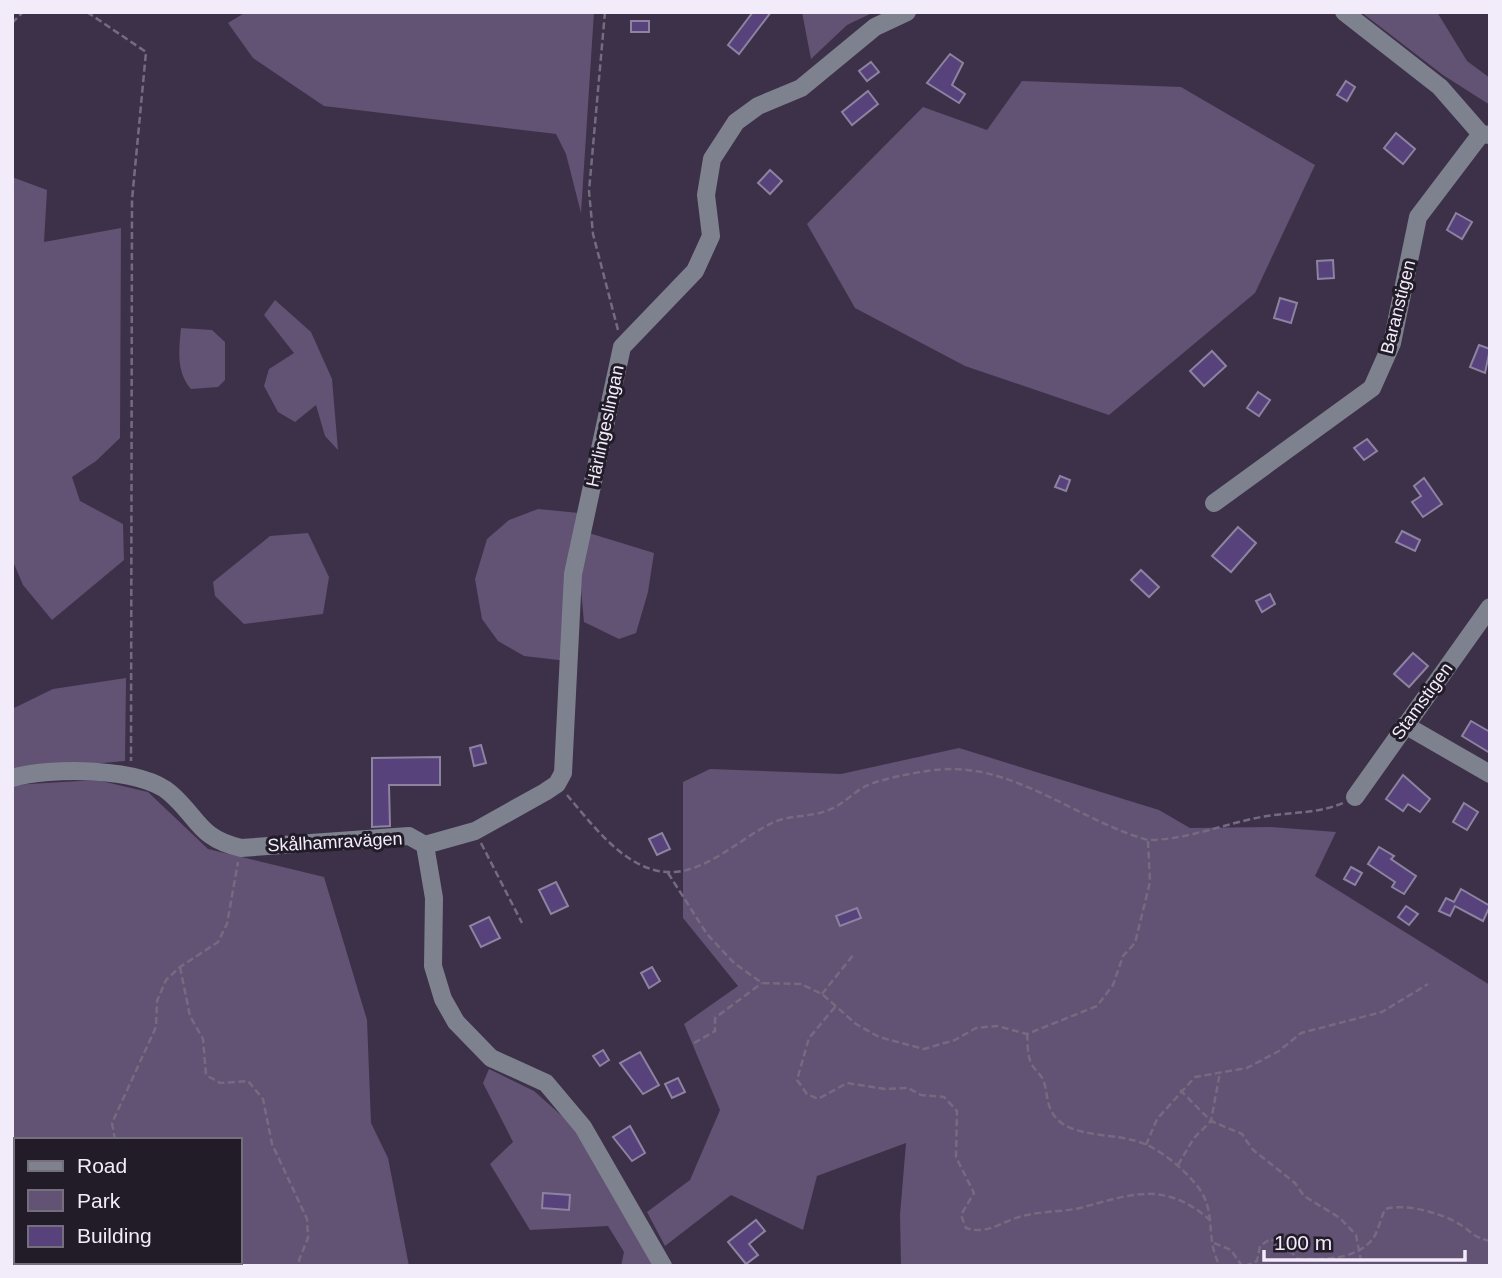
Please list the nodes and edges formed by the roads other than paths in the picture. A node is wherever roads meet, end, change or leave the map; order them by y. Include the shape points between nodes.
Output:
1 (907, 12) edge
2 (1344, 12) edge
3 (1486, 134) edge
4 (1214, 503) dead end
5 (1490, 607) edge
6 (1405, 725) junction
7 (1490, 774) edge
8 (12, 778) edge
9 (1355, 797) road end
10 (425, 845) junction
11 (663, 1266) edge

1 - 10 street, Härlingeslingan via 875,27 801,89 758,106 736,122 712,159 706,195 711,236 695,271 622,347 573,574 563,773 557,784 475,831
2 - 3 street via 1440,87
3 - 4 street, Baranstigen via 1418,217 1392,343 1372,388
5 - 6 street, Stamstigen
6 - 7 street
6 - 9 street, Stamstigen
8 - 10 street, Skålhamravägen via 97,771 155,782 198,827 221,844 241,848 409,836
10 - 11 street, Skålhamravägen via 433,898 433,966 456,1022 491,1058 546,1083 583,1127

